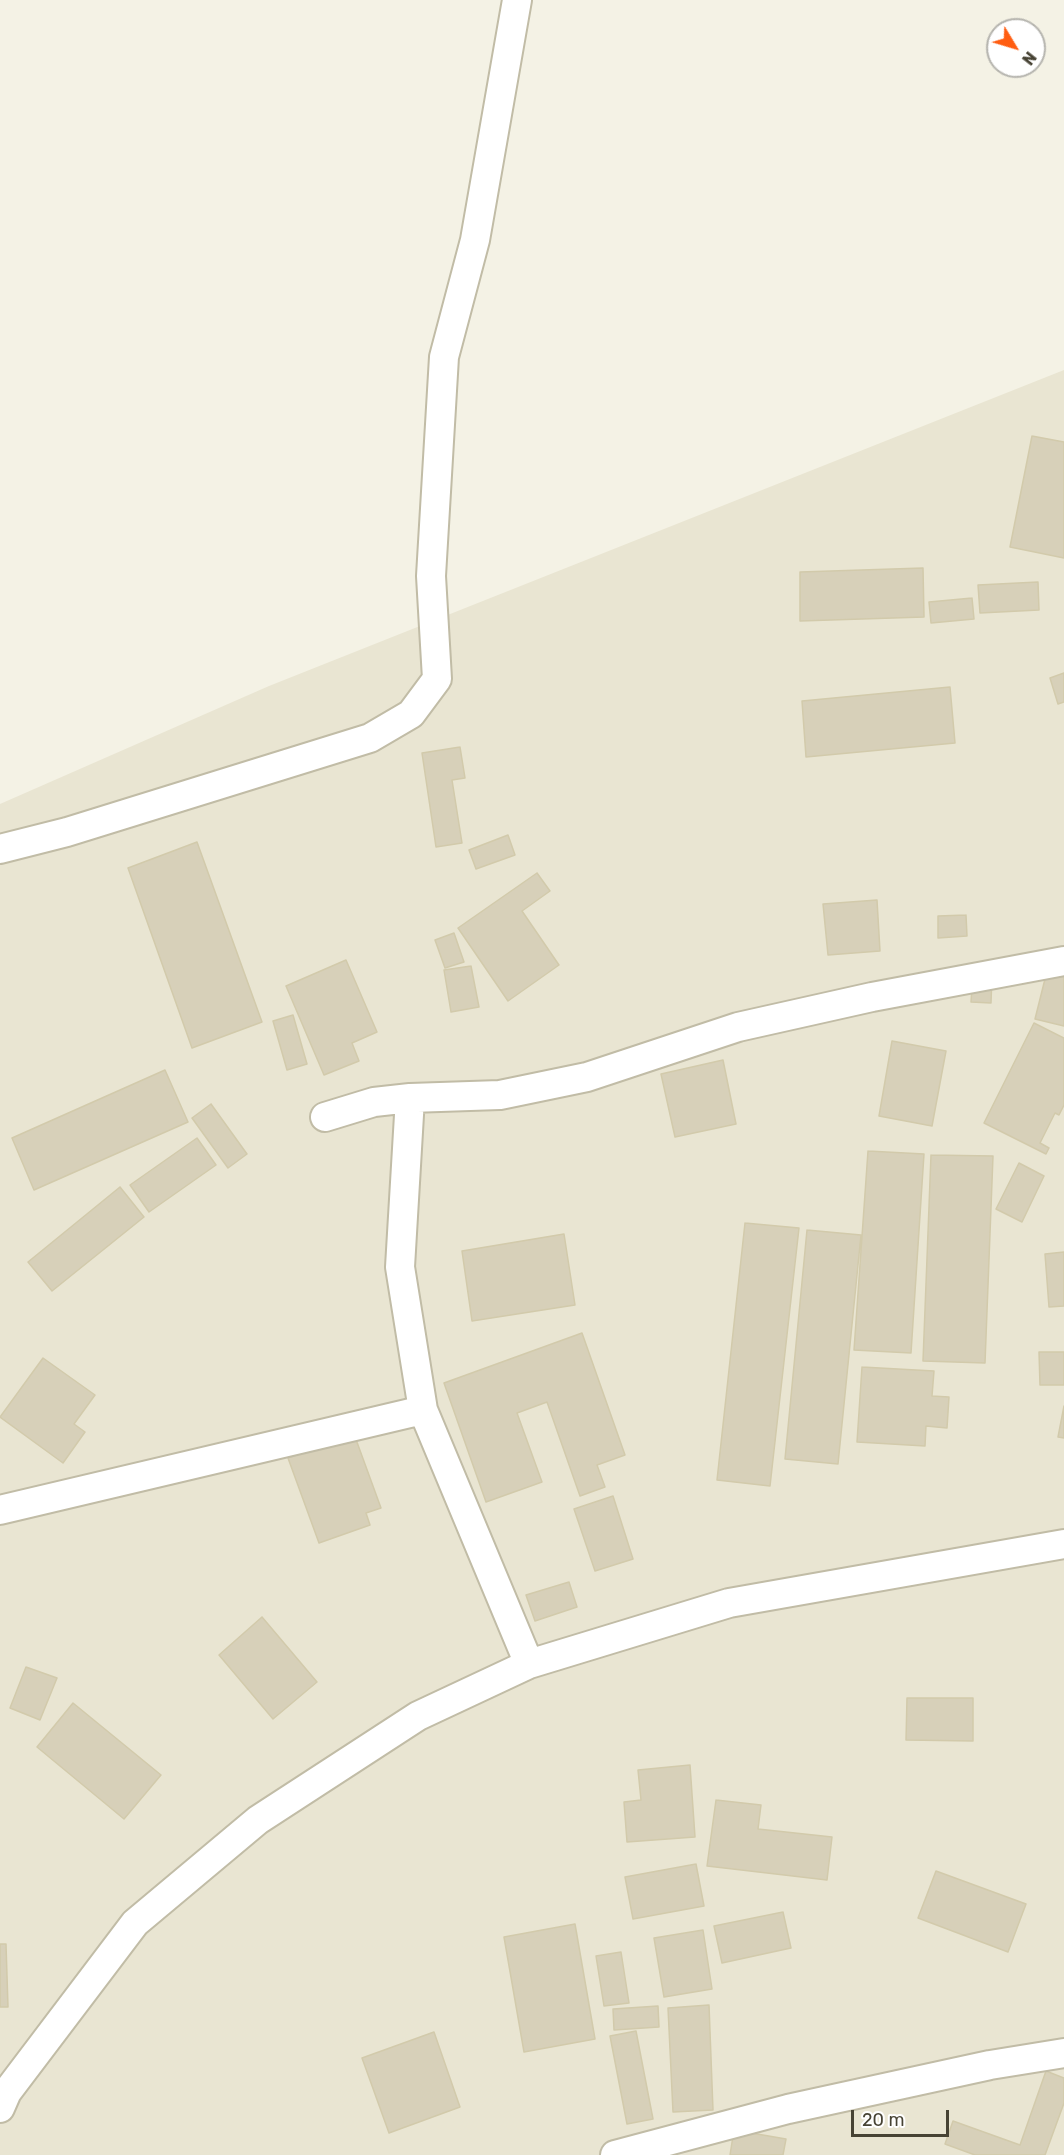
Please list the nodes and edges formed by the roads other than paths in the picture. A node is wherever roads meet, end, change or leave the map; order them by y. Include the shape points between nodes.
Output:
1 (517, 0) edge
2 (0, 849) edge
3 (1064, 961) edge
4 (411, 1098) junction
5 (325, 1117) dead end
6 (423, 1410) junction
7 (0, 1510) edge
8 (1064, 1544) edge
9 (529, 1664) junction
10 (1064, 2053) edge
11 (0, 2108) edge
12 (615, 2155) edge

1 - 2 street via 475,240 444,357 431,576 436,679 411,714 370,738 68,832
3 - 4 street via 738,1027 587,1077 511,1093
4 - 5 street via 374,1102
4 - 6 street via 400,1267
6 - 7 street
6 - 9 street
8 - 9 street via 729,1603
9 - 11 street via 418,1716 258,1820 135,1923 7,2092
10 - 12 street via 788,2109

